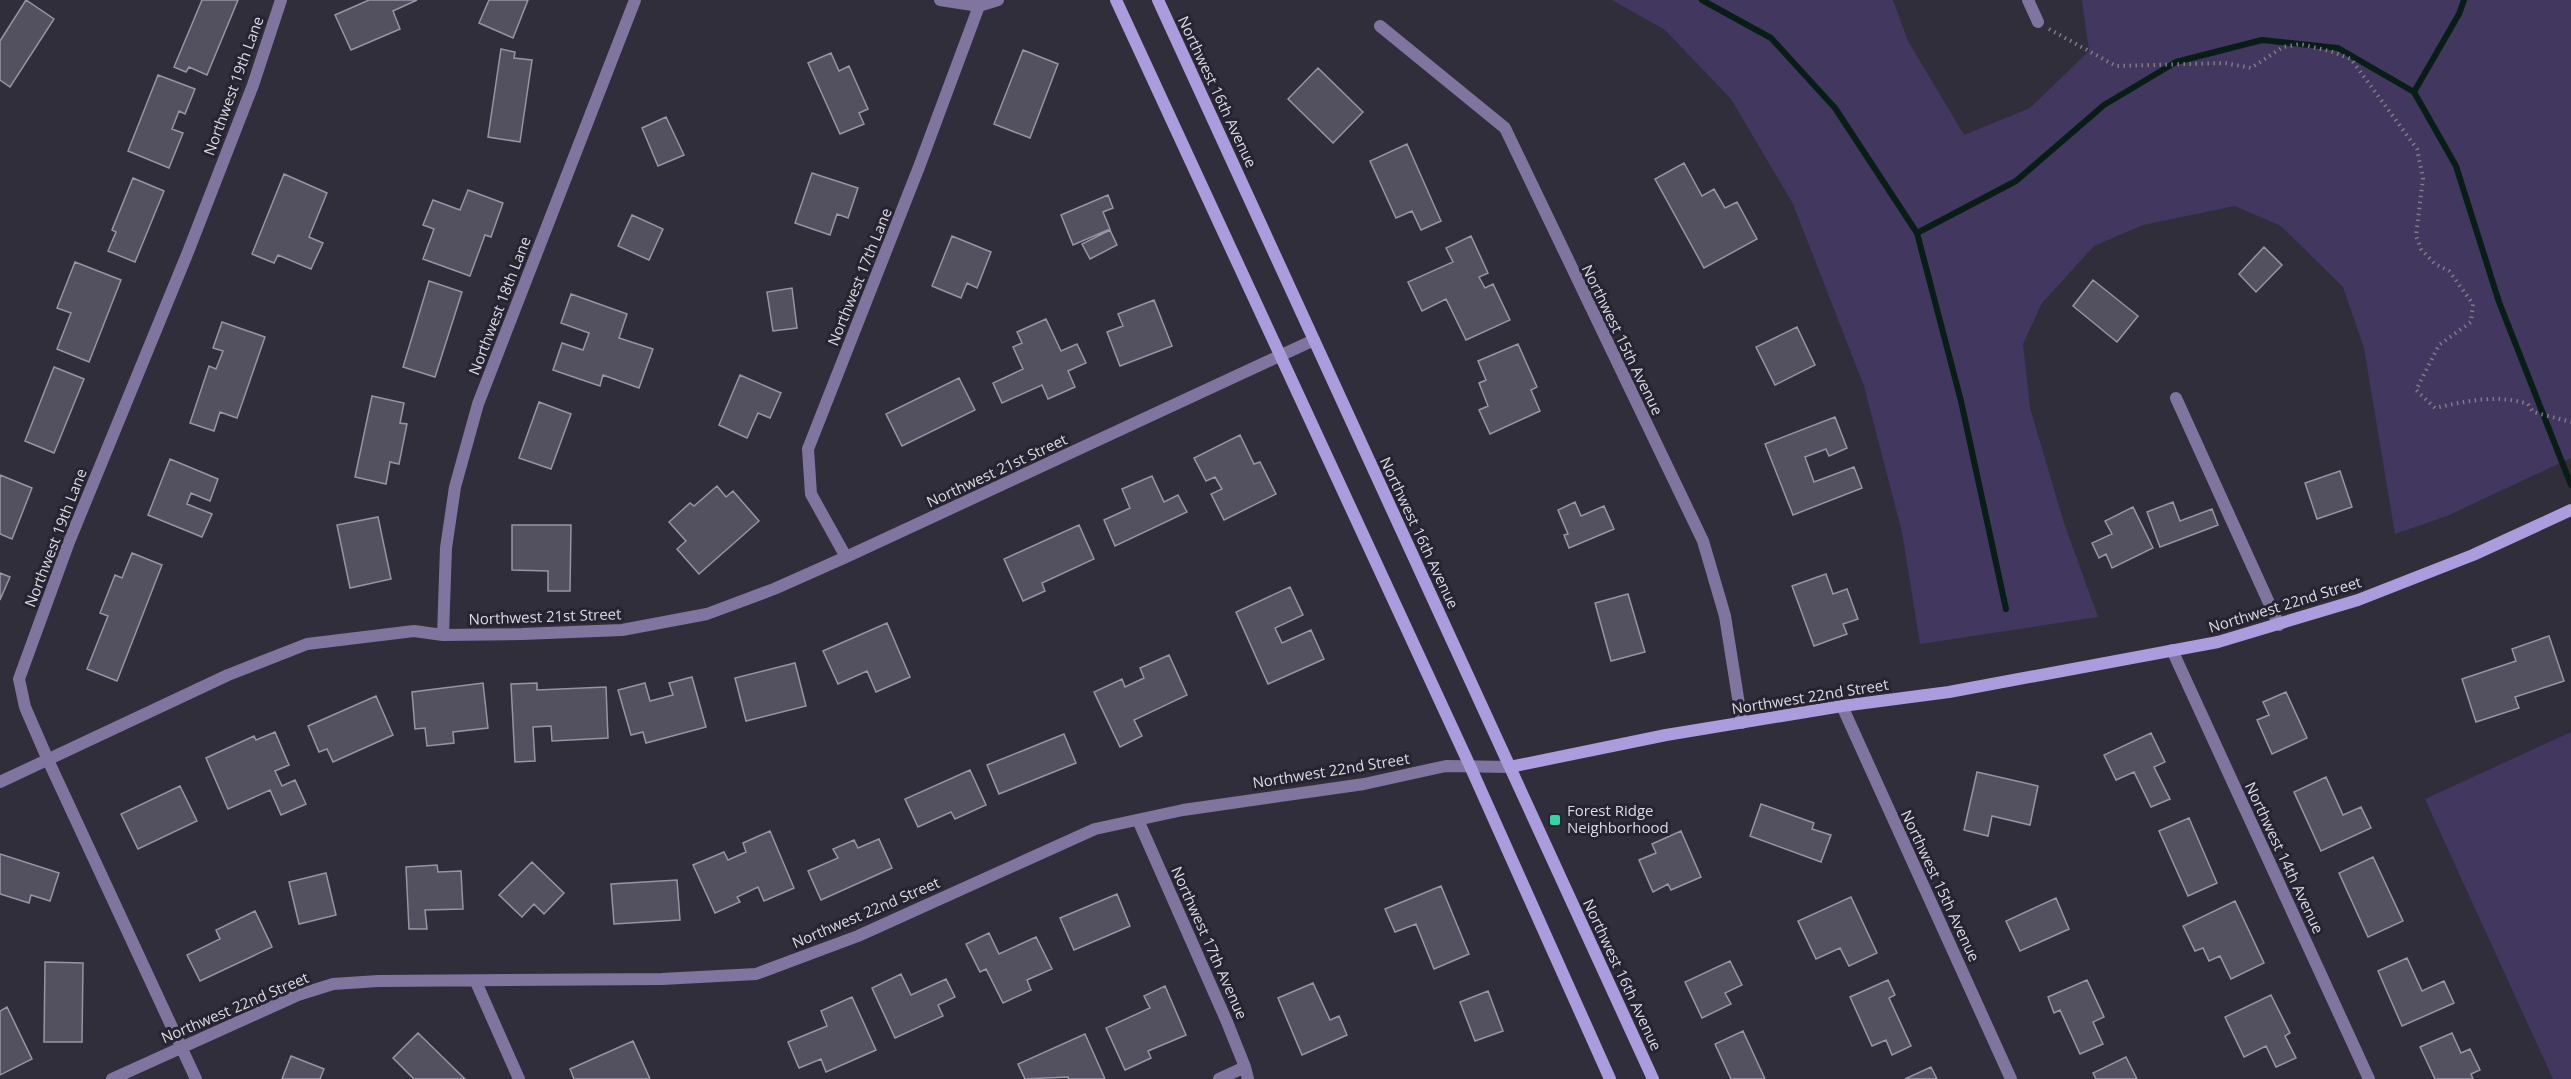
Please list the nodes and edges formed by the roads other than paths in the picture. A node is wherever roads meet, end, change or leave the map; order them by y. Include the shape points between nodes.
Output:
1 (281, 0) edge
2 (635, 0) edge
3 (940, 0) edge
4 (998, 0) edge
5 (1116, 0) edge
6 (1158, 0) edge
7 (2028, 0) edge
8 (979, 6) junction
9 (2038, 22) road end
10 (1380, 26) dead end
11 (1314, 340) junction
12 (1280, 356) junction
13 (2176, 398) dead end
14 (2571, 510) edge
15 (846, 557) junction
16 (2279, 625) junction
17 (443, 634) junction
18 (2172, 650) junction
19 (1842, 706) junction
20 (1742, 723) junction
21 (48, 760) junction
22 (1470, 766) junction
23 (1510, 767) junction
24 (0, 783) edge
25 (1138, 820) junction
26 (476, 982) junction
27 (182, 1047) junction
28 (1247, 1073) edge
29 (112, 1079) edge
30 (196, 1079) edge
31 (519, 1079) edge
32 (1220, 1079) edge
33 (1610, 1079) edge
34 (1653, 1079) edge
35 (2011, 1079) edge
36 (2369, 1079) edge

1 - 21 street, Northwest 19th Lane via 253,85 69,542 19,679 25,707
2 - 17 street, Northwest 18th Lane via 478,404 455,487 446,548
3 - 8 street
4 - 8 street
5 - 12 main road
6 - 11 main road, Northwest 16th Avenue
7 - 9 street
8 - 15 street, Northwest 17th Lane via 808,449 811,494
10 - 20 street, Northwest 15th Avenue via 1504,128 1703,541 1725,616
11 - 12 street, Northwest 21st Street
11 - 23 main road, Northwest 16th Avenue
12 - 15 street, Northwest 21st Street
12 - 22 main road
13 - 16 street
14 - 16 main road, Northwest 22nd Street via 2473,555 2358,600
15 - 17 street, Northwest 21st Street via 707,614 622,630
16 - 18 main road, Northwest 22nd Street
17 - 21 street, Northwest 21st Street via 414,631 307,644 228,675
18 - 19 main road, Northwest 22nd Street via 1972,688
18 - 36 street, Northwest 14th Avenue
19 - 20 main road, Northwest 22nd Street
19 - 35 street, Northwest 15th Avenue
20 - 23 main road, Northwest 22nd Street
21 - 24 street, Northwest 21st Street
21 - 27 street, Northwest 19th Lane
22 - 23 street, Northwest 22nd Street
22 - 25 street, Northwest 22nd Street via 1446,766 1364,784
22 - 33 main road
23 - 34 main road, Northwest 16th Avenue
25 - 26 street, Northwest 22nd Street via 1095,829 858,936 756,974
25 - 28 street, Northwest 17th Avenue
26 - 27 street, Northwest 22nd Street via 333,984 264,1009
26 - 31 street
27 - 29 street, Northwest 22nd Street
27 - 30 street, Northwest 19th Lane
28 - 32 street

